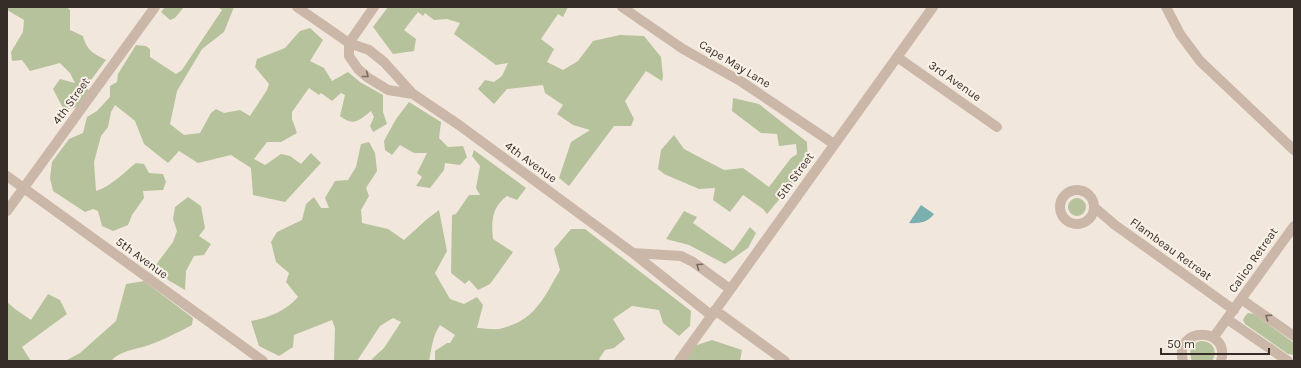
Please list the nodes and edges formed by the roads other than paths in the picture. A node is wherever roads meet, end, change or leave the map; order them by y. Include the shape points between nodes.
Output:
1 (155, 7) edge
2 (297, 7) edge
3 (374, 7) edge
4 (622, 7) edge
5 (933, 7) edge
6 (1166, 7) edge
7 (349, 43) junction
8 (897, 57) junction
9 (413, 94) junction
10 (997, 127) dead end
11 (834, 144) junction
12 (1294, 150) edge
13 (7, 176) edge
14 (23, 188) junction
15 (1094, 207) dead end
16 (7, 211) edge
17 (1294, 226) edge
18 (633, 253) junction
19 (730, 289) junction
20 (1241, 299) junction
21 (1234, 310) junction
22 (713, 313) junction
23 (1227, 319) junction
24 (1294, 336) edge
25 (1214, 338) junction
26 (263, 361) edge
27 (679, 361) edge
28 (786, 361) edge
29 (1183, 361) edge
30 (1221, 361) edge
31 (1288, 361) edge

1 - 14 street, 4th Street
2 - 7 street, 4th Avenue
3 - 7 street
4 - 11 street, Cape May Lane via 681,47 742,82
5 - 8 street, 5th Street
6 - 12 street via 1180,34 1200,61
7 - 9 street, 4th Avenue via 369,50 384,62
7 -> 9 street, 4th Avenue via 349,56 358,69 388,90
8 - 10 street, 3rd Avenue
8 - 11 street, 5th Street
9 - 18 street, 4th Avenue
11 - 19 street, 5th Street
13 - 14 street, 5th Avenue
14 - 16 street, 4th Street
14 - 26 street, 5th Avenue
15 - 21 street, Flambeau Retreat via 1115,225
17 - 20 street, Calico Retreat
19 -> 18 street via 681,256
18 - 22 street, 4th Avenue
19 - 22 street, 5th Street
20 - 21 street, Calico Retreat
24 -> 20 street
21 - 23 street, Calico Retreat
22 - 27 street, 5th Street
22 - 28 street, 4th Avenue
23 - 25 street, Calico Retreat
23 - 31 street
25 - 29 street via 1198,334 1186,341 1181,353
25 - 30 street via 1222,352

